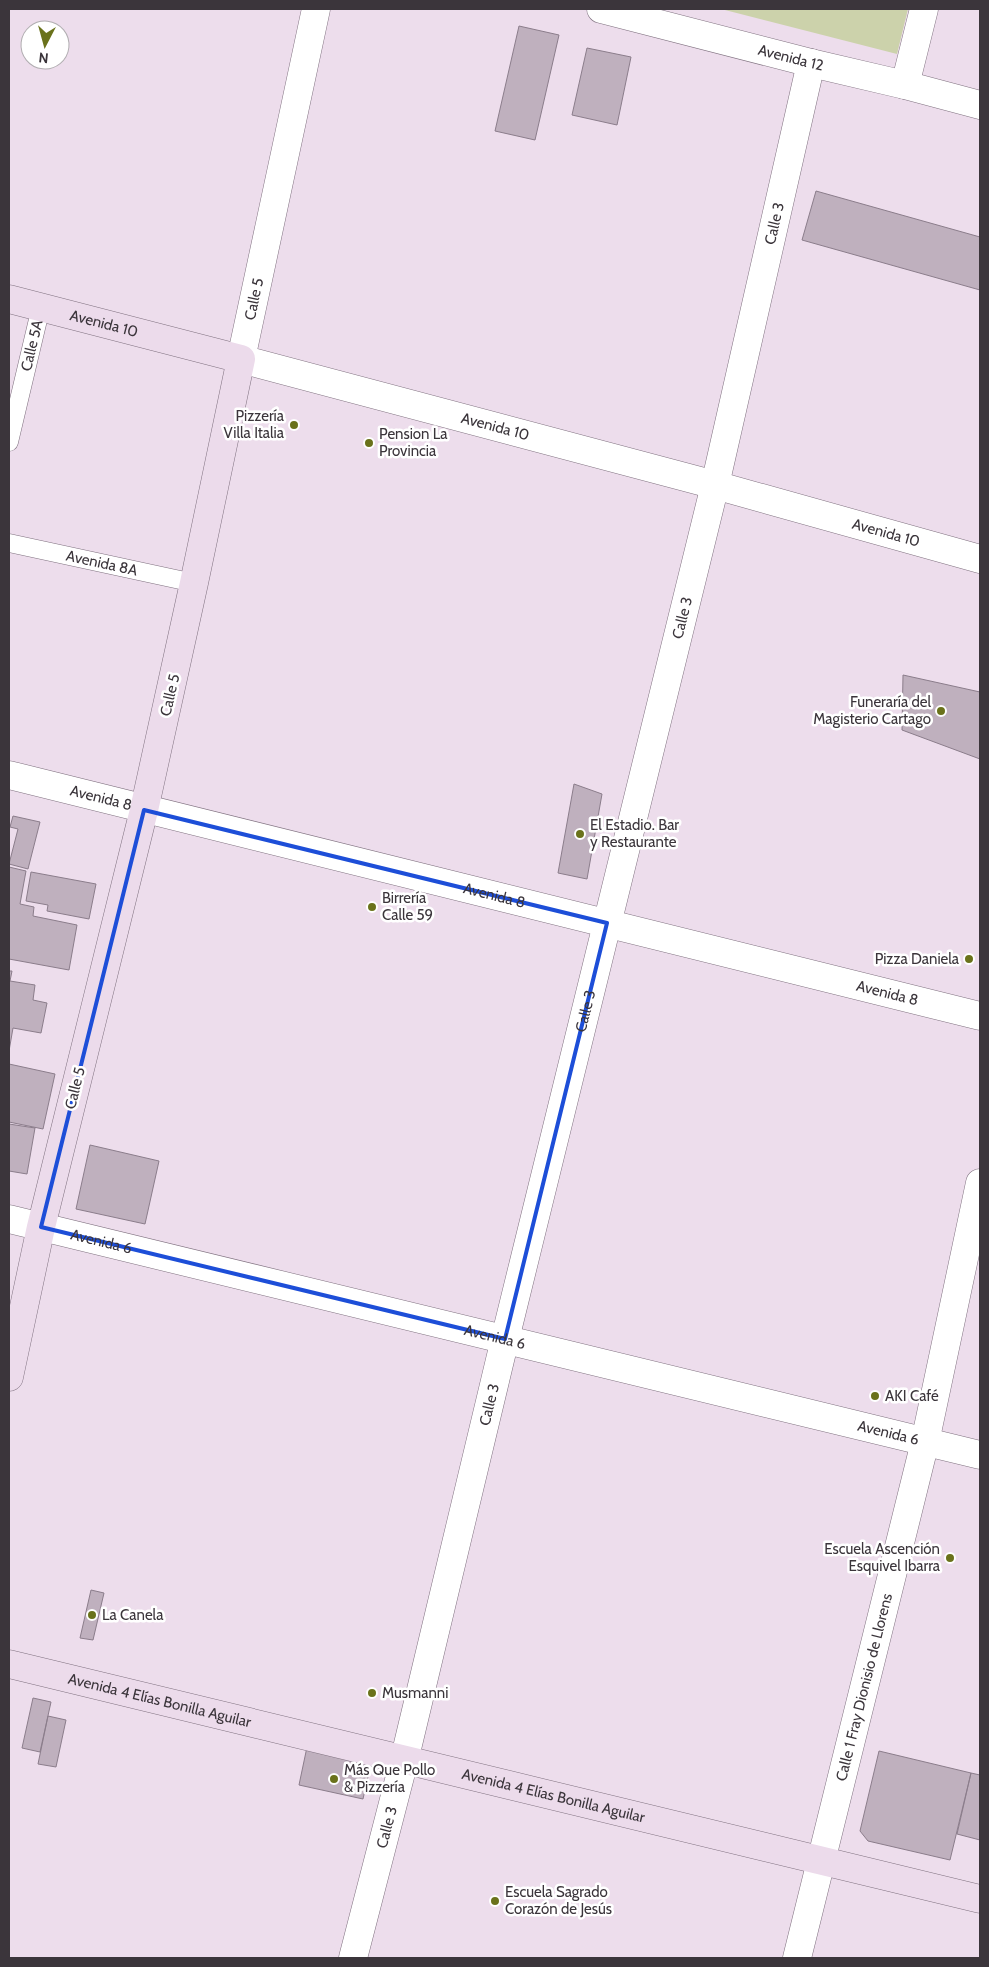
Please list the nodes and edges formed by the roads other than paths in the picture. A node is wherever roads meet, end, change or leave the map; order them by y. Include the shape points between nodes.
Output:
1 (316, 9) edge
2 (601, 9) edge
3 (924, 9) edge
4 (811, 63) junction
5 (905, 85) junction
6 (980, 105) edge
7 (9, 299) edge
8 (41, 307) junction
9 (241, 359) junction
10 (9, 442) edge
11 (715, 484) junction
12 (9, 543) edge
13 (980, 559) edge
14 (194, 583) junction
15 (9, 775) edge
16 (144, 810) junction
17 (607, 923) junction
18 (980, 1016) edge
19 (980, 1182) edge
20 (9, 1219) edge
21 (41, 1227) junction
22 (974, 1239) edge
23 (504, 1339) junction
24 (9, 1377) edge
25 (925, 1442) junction
26 (980, 1455) edge
27 (9, 1664) edge
28 (404, 1760) junction
29 (822, 1860) junction
30 (980, 1899) edge
31 (353, 1958) edge
32 (797, 1958) edge

1 - 9 street, Calle 5
2 - 4 street, Avenida 12
3 - 5 street
4 - 5 street, Avenida 12
4 - 11 street, Calle 3
5 - 6 street, Avenida 12
7 - 8 main road, Avenida 10
8 - 9 main road, Avenida 10
8 - 10 lane, Calle 5A
9 - 11 street, Avenida 10
9 - 14 main road, Calle 5
11 - 13 street, Avenida 10
11 - 17 street, Calle 3
12 - 14 lane, Avenida 8A
14 - 16 main road, Calle 5
15 - 16 street, Avenida 8
16 - 17 street, Avenida 8
16 - 21 main road, Calle 5
17 - 18 street, Avenida 8
17 - 23 street, Calle 3
19 - 22 street, Calle 1 Fray Dionisio de Llorens
20 - 21 street, Avenida 6
21 - 23 street, Avenida 6
21 - 24 main road, Calle 5
22 - 25 street, Calle 1 Fray Dionisio de Llorens
23 - 25 street, Avenida 6
23 - 28 street, Calle 3
25 - 26 street, Avenida 6
25 - 29 street, Calle 1 Fray Dionisio de Llorens
27 - 28 main road, Avenida 4 Elías Bonilla Aguilar
28 - 29 main road, Avenida 4 Elías Bonilla Aguilar
28 - 31 street, Calle 3
29 - 30 main road, Avenida 4 Elías Bonilla Aguilar
29 - 32 street, Calle 1 Fray Dionisio de Llorens

